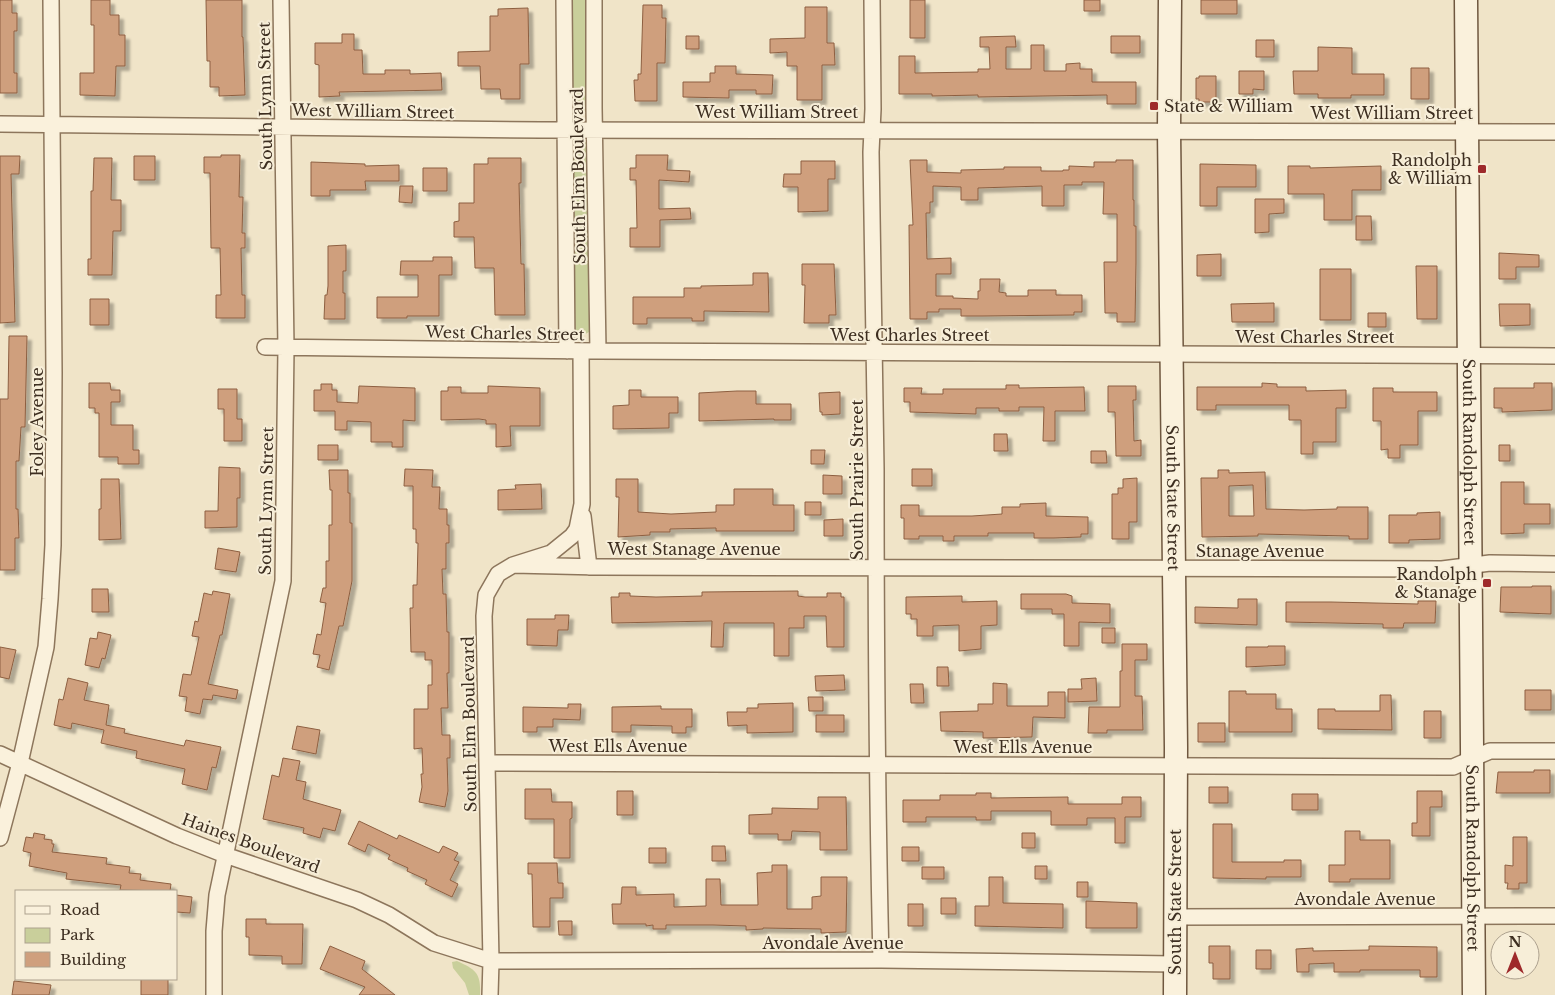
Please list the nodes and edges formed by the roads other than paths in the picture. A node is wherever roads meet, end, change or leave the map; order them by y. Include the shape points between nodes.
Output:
1 (51, 0) edge
2 (281, 0) edge
3 (564, 0) edge
4 (594, 0) edge
5 (872, 0) edge
6 (1170, 0) edge
7 (1466, 0) edge
8 (0, 124) edge
9 (53, 124) junction
10 (282, 127) junction
11 (566, 130) junction
12 (594, 130) junction
13 (872, 130) junction
14 (1169, 130) junction
15 (1467, 131) junction
16 (1555, 132) edge
17 (265, 347) dead end
18 (286, 348) junction
19 (574, 351) junction
20 (598, 351) junction
21 (874, 353) junction
22 (1172, 354) junction
23 (1470, 355) junction
24 (1555, 356) edge
25 (582, 504) junction
26 (1555, 564) edge
27 (513, 565) junction
28 (1472, 566) junction
29 (589, 567) junction
30 (875, 567) junction
31 (1174, 568) junction
32 (1555, 751) edge
33 (0, 754) edge
34 (1471, 758) junction
35 (20, 763) junction
36 (487, 763) junction
37 (877, 764) junction
38 (1176, 766) junction
39 (0, 838) edge
40 (225, 855) junction
41 (1555, 916) edge
42 (1175, 917) junction
43 (1473, 917) junction
44 (881, 960) junction
45 (492, 962) junction
46 (1174, 964) junction
47 (214, 995) edge
48 (490, 995) edge
49 (1175, 995) edge
50 (1474, 995) edge

1 - 9 street, Foley Avenue
2 - 10 street, South Lynn Street
3 - 11 street, South Elm Boulevard
4 - 12 street, South Elm Boulevard
5 - 13 street, South Prairie Street
6 - 14 main road, South State Street
7 - 15 main road, South Randolph Street
8 - 9 street, West William Street
9 - 10 street, West William Street
9 - 35 street, Foley Avenue via 53,545 46,647
10 - 11 street, West William Street
10 - 18 street, South Lynn Street
11 - 12 street, West William Street
11 - 19 street, South Elm Boulevard
12 - 13 street, West William Street
12 - 20 street, South Elm Boulevard
13 - 14 street, West William Street
13 - 21 street, South Prairie Street
14 - 15 street, West William Street
14 - 22 main road, South State Street
15 - 16 street, West William Street
15 - 23 main road, South Randolph Street
17 - 18 street, West Charles Street
18 - 19 street, West Charles Street
18 - 40 street, South Lynn Street via 283,581
19 - 20 street, West Charles Street
19 - 25 street, South Elm Boulevard
20 - 21 street, West Charles Street
21 - 22 street, West Charles Street
21 - 30 street, South Prairie Street
22 - 23 street, West Charles Street
22 - 31 main road, South State Street
23 - 24 street, West Charles Street
23 - 28 main road, South Randolph Street
25 - 27 street, South Elm Boulevard via 577,529 572,536 551,553
25 - 29 street, South Elm Boulevard
26 - 28 street, Stanage Avenue via 1490,563
27 - 29 street, West Stanage Avenue
27 - 36 street, South Elm Boulevard via 498,574 486,595
28 - 31 street, Stanage Avenue via 1442,569
28 - 34 main road, South Randolph Street
29 - 30 street, West Stanage Avenue
30 - 31 street, Stanage Avenue
30 - 37 street, South Prairie Street
31 - 38 main road, South State Street
32 - 34 street, West Ells Avenue via 1490,750
33 - 35 street, Haines Boulevard
34 - 38 street, West Ells Avenue via 1453,767
34 - 43 main road, South Randolph Street
35 - 39 street, Foley Avenue
35 - 40 street, Haines Boulevard
36 - 37 street, West Ells Avenue
36 - 45 street, South Elm Boulevard
37 - 38 street, West Ells Avenue
37 - 44 street, South Prairie Street
38 - 42 main road, South State Street
40 - 45 street, Haines Boulevard via 357,900 389,915 434,943
40 - 47 street, South Lynn Street via 214,931
41 - 43 street, Avondale Avenue
42 - 43 street, Avondale Avenue
42 - 46 main road, South State Street
43 - 50 main road, South Randolph Street
44 - 45 street, Avondale Avenue
44 - 46 street, Avondale Avenue
45 - 48 street, South Elm Boulevard
46 - 49 main road, South State Street

